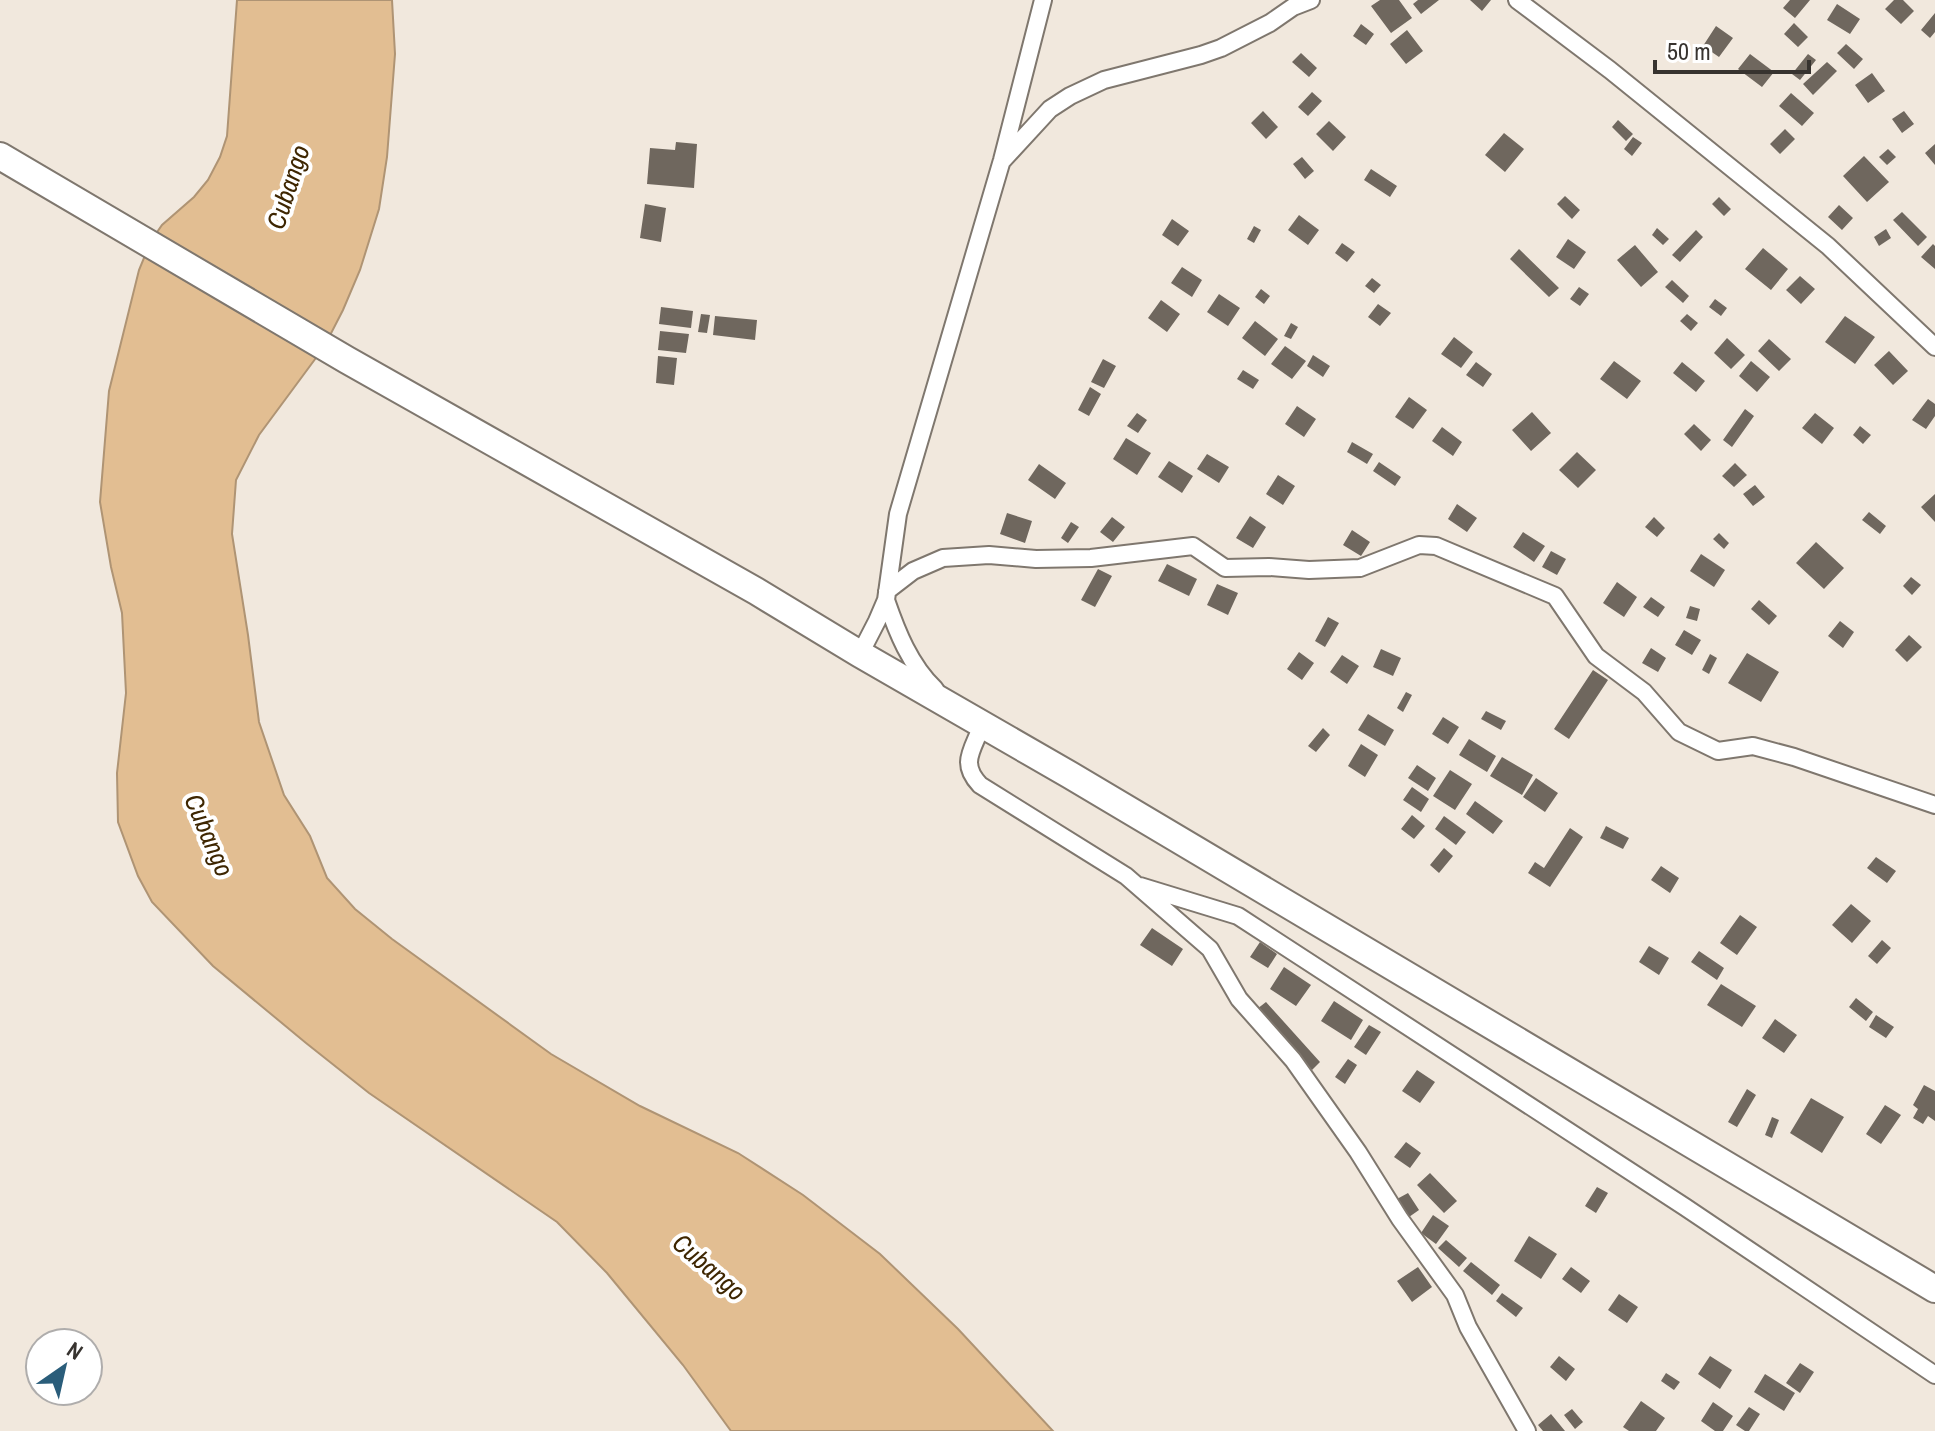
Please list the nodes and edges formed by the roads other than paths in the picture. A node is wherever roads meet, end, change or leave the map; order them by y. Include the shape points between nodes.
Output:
1 (1043, 0) edge
2 (1311, 0) edge
3 (1517, 0) edge
4 (0, 156) edge
5 (1002, 160) junction
6 (1935, 347) edge
7 (886, 596) junction
8 (860, 654) junction
9 (958, 711) junction
10 (982, 725) junction
11 (1935, 805) edge
12 (1140, 886) junction
13 (1935, 1289) edge
14 (1935, 1375) edge
15 (1527, 1431) edge

1 - 5 street
2 - 5 street via 1221,48 1104,80 1070,96 1050,109
3 - 6 street via 1828,246
4 - 8 main road
5 - 7 street via 898,514
7 - 8 street
7 - 9 street via 897,632 923,677
7 - 11 street via 913,571 943,558 1091,558 1193,546 1225,568 1339,569 1360,568 1419,545 1436,546 1555,596 1596,656 1644,692 1679,732 1718,751 1753,746
8 - 9 main road
9 - 10 main road
10 - 12 street via 968,762 972,777
10 - 13 main road
12 - 14 street via 1238,916
12 - 15 street via 1210,949 1239,999 1293,1060 1455,1295

